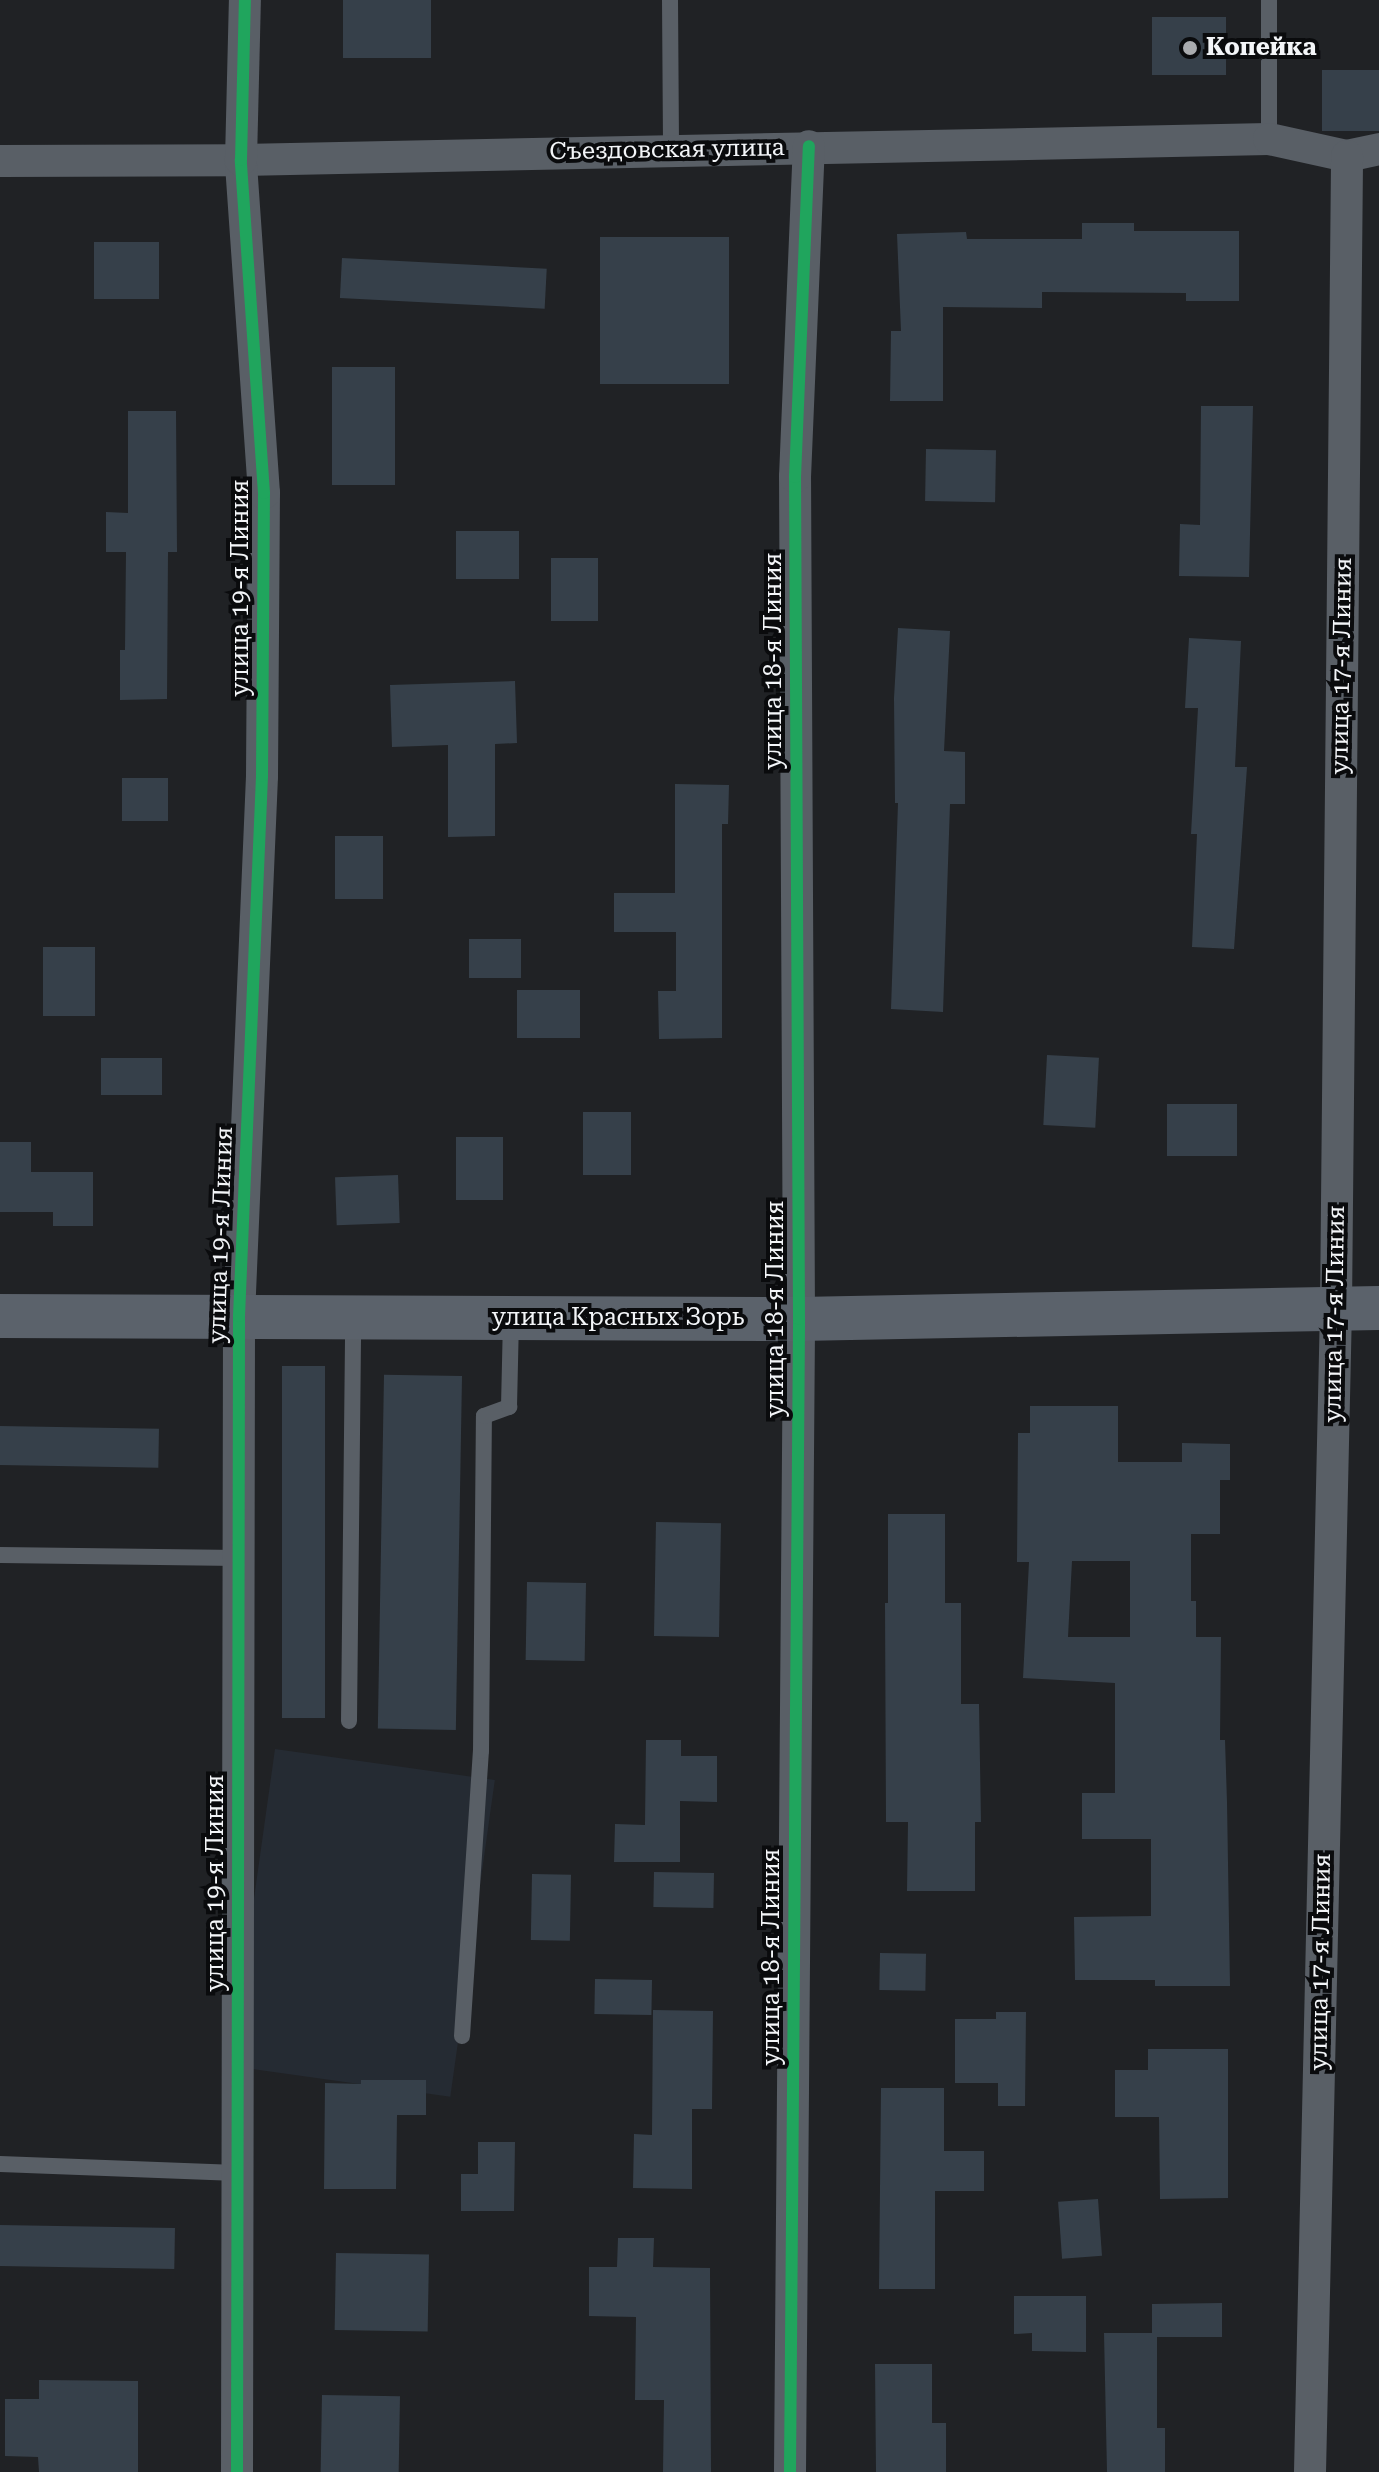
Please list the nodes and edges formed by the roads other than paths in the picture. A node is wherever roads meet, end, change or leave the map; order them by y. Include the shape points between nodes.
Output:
1 (245, 0) edge
2 (670, 0) edge
3 (1269, 0) edge
4 (1269, 139) junction
5 (809, 146) junction
6 (671, 149) junction
7 (1379, 149) edge
8 (1347, 156) junction
9 (241, 160) junction
10 (0, 161) edge
11 (1336, 1308) junction
12 (1379, 1308) edge
13 (0, 1316) edge
14 (239, 1316) junction
15 (353, 1317) junction
16 (511, 1317) junction
17 (799, 1319) junction
18 (0, 1555) edge
19 (238, 1558) junction
20 (349, 1721) dead end
21 (462, 2036) dead end
22 (0, 2164) edge
23 (237, 2173) junction
24 (237, 2472) edge
25 (790, 2472) edge
26 (1310, 2472) edge

1 - 9 street, улица 19-я Линия
2 - 6 lane
3 - 4 lane
4 - 5 street, Съездовская улица
4 - 8 street, Съездовская улица
5 - 6 street, Съездовская улица
5 - 17 street, улица 18-я Линия via 795,477
6 - 9 street, Съездовская улица
7 - 8 street, Съездовская улица
8 - 11 street, улица 17-я Линия
9 - 10 street, Съездовская улица
9 - 14 street, улица 19-я Линия via 264,509 262,776
11 - 12 street, улица Красных Зорь
11 - 17 street, улица Красных Зорь
11 - 26 street, улица 17-я Линия
13 - 14 street, улица Красных Зорь
14 - 15 street, улица Красных Зорь
14 - 19 street, улица 19-я Линия
15 - 16 street, улица Красных Зорь
15 - 20 lane
16 - 17 street, улица Красных Зорь
16 - 21 lane via 509,1407 484,1416 481,1751
17 - 25 street, улица 18-я Линия
18 - 19 lane
19 - 23 street, улица 19-я Линия
22 - 23 lane
23 - 24 street, улица 19-я Линия

